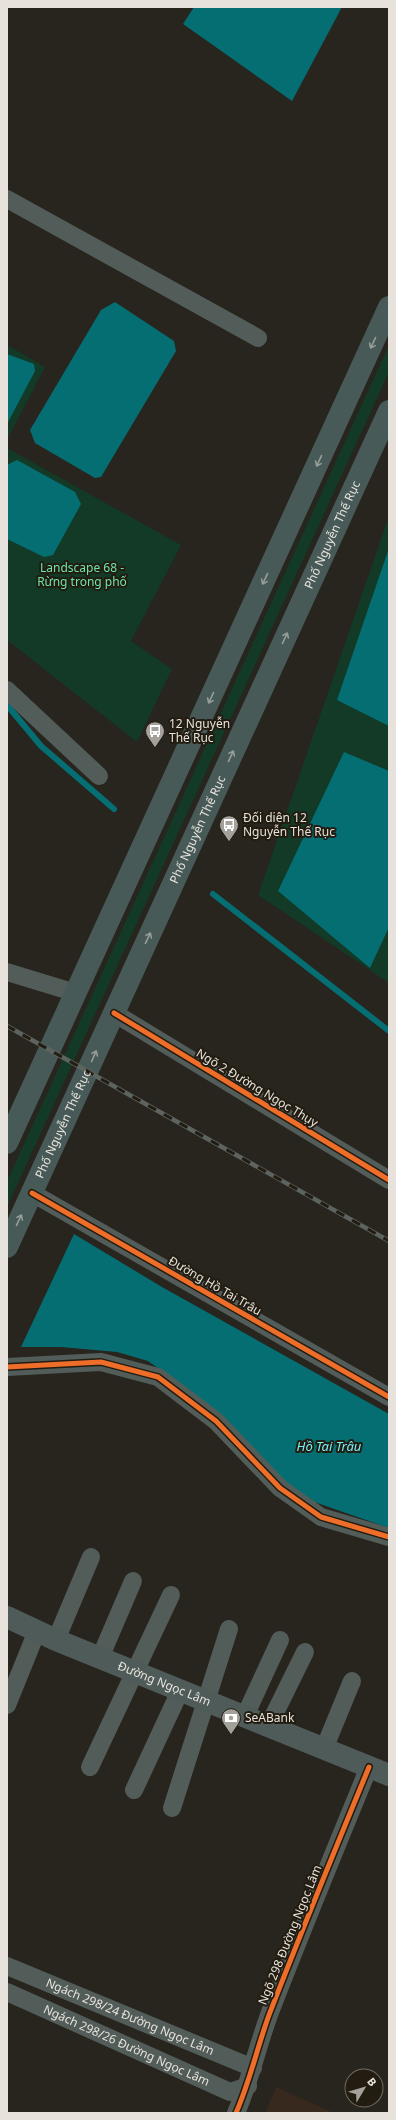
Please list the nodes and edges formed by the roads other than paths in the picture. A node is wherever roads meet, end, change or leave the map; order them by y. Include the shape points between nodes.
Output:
1 (7, 199) edge
2 (389, 307) edge
3 (258, 338) dead end
4 (389, 411) edge
5 (7, 690) edge
6 (99, 776) dead end
7 (7, 972) edge
8 (76, 993) junction
9 (114, 1013) junction
10 (7, 1143) edge
11 (389, 1180) edge
12 (32, 1193) junction
13 (7, 1247) edge
14 (7, 1367) edge
15 (389, 1397) edge
16 (389, 1537) edge
17 (91, 1558) dead end
18 (133, 1581) dead end
19 (172, 1595) dead end
20 (7, 1617) edge
21 (229, 1629) dead end
22 (46, 1636) junction
23 (280, 1640) dead end
24 (305, 1652) dead end
25 (100, 1658) junction
26 (136, 1673) junction
27 (352, 1681) dead end
28 (180, 1691) junction
29 (205, 1701) junction
30 (7, 1704) edge
31 (245, 1716) junction
32 (269, 1725) junction
33 (324, 1749) junction
34 (90, 1767) dead end
35 (369, 1767) junction
36 (389, 1775) edge
37 (134, 1790) dead end
38 (172, 1808) dead end
39 (7, 1966) edge
40 (7, 1992) edge
41 (253, 2068) junction
42 (248, 2086) junction
43 (236, 2113) edge

1 - 3 street
2 -> 8 main road
9 -> 4 main road, Phố Nguyễn Thế Rục
5 - 6 street
7 - 8 street
8 - 10 main road
9 - 11 street, Ngõ 2 Đường Ngọc Thụy
12 -> 9 main road, Phố Nguyễn Thế Rục
13 -> 12 main road, Phố Nguyễn Thế Rục
12 - 15 street, Đường Hồ Tai Trâu
14 - 16 street via 101,1362 158,1377 216,1421 280,1488 321,1517
17 - 22 street
18 - 25 street
19 - 26 street
20 - 22 main road, Đường Ngọc Lâm
21 - 29 street
22 - 25 main road, Đường Ngọc Lâm
22 - 30 street
23 - 31 street
24 - 32 street
25 - 26 main road, Đường Ngọc Lâm
26 - 28 main road, Đường Ngọc Lâm
26 - 34 street
27 - 33 street
28 - 29 main road, Đường Ngọc Lâm
28 - 37 street
29 - 31 main road, Đường Ngọc Lâm
29 - 38 street
31 - 32 main road, Đường Ngọc Lâm
32 - 33 main road, Đường Ngọc Lâm
33 - 35 main road, Đường Ngọc Lâm
35 - 36 main road, Đường Ngọc Lâm
35 - 41 street, Ngõ 298 Đường Ngọc Lâm via 286,1971
39 - 41 street, Ngách 298/24 Đường Ngọc Lâm
40 - 42 street, Ngách 298/26 Đường Ngọc Lâm via 230,2092
41 - 42 street, Ngõ 298 Đường Ngọc Lâm
42 - 43 street, Ngõ 298 Đường Ngọc Lâm

